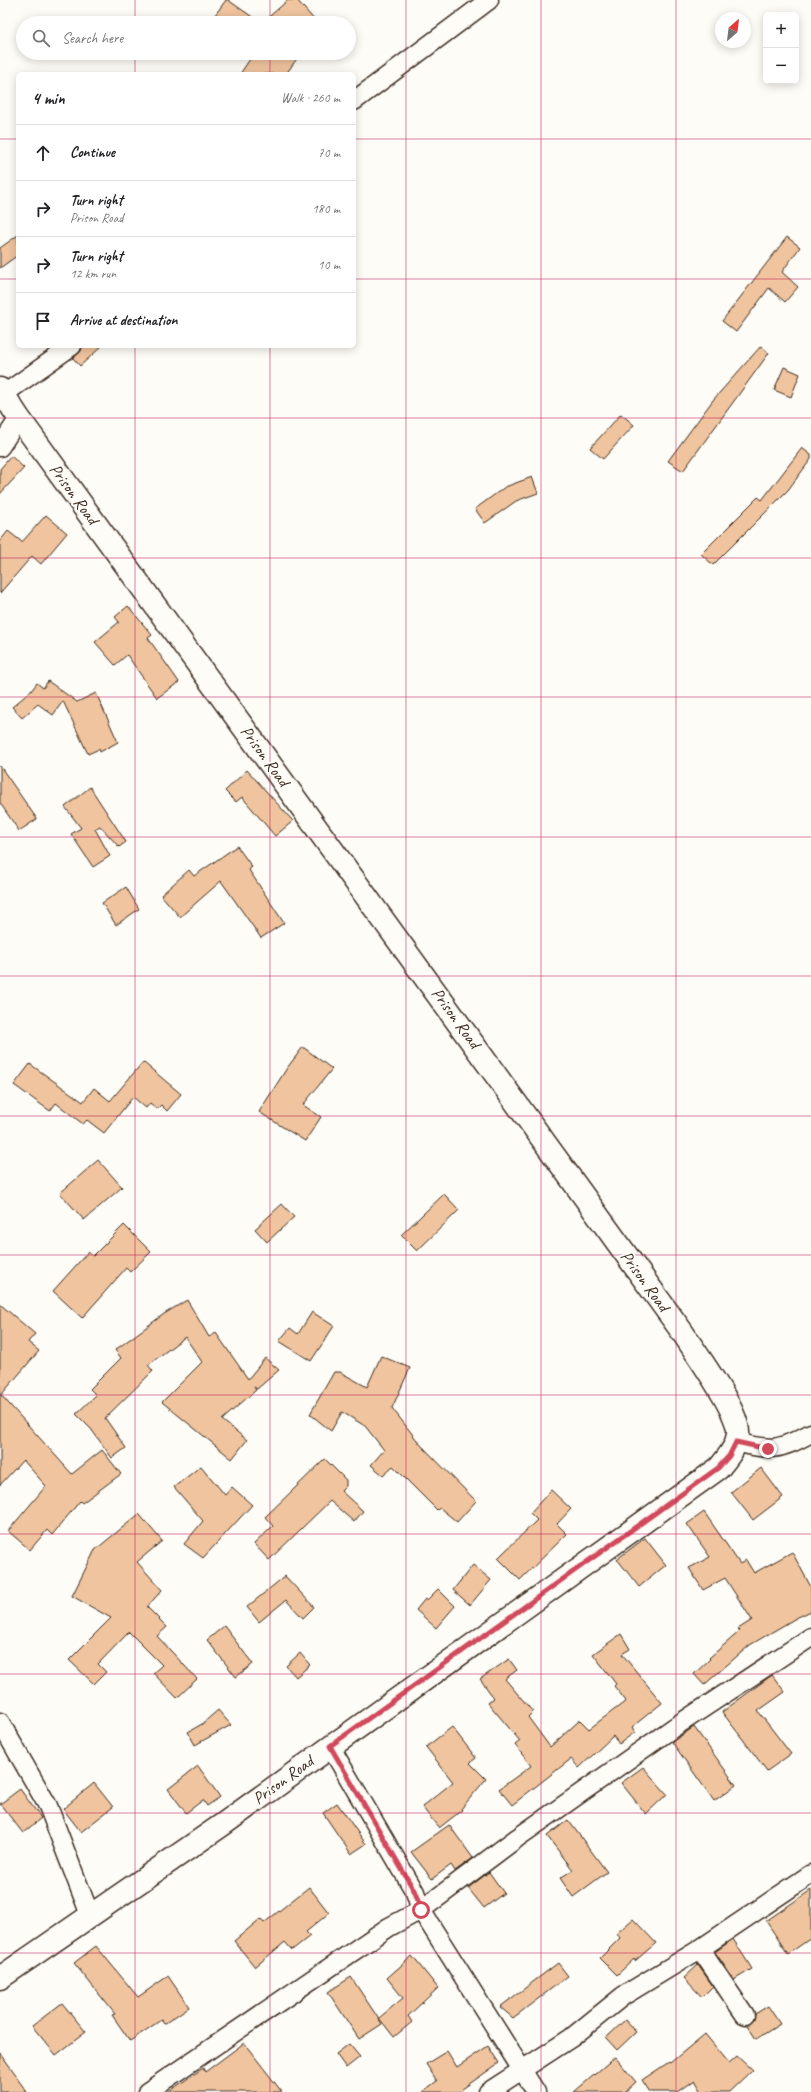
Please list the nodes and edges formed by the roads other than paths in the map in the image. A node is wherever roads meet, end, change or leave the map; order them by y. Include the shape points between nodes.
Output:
1 (489, 0) edge
2 (356, 100) edge
3 (69, 348) edge
4 (2, 391) edge
5 (19, 418) junction
6 (0, 447) edge
7 (811, 1434) edge
8 (736, 1442) junction
9 (811, 1637) edge
10 (0, 1722) edge
11 (330, 1746) junction
12 (811, 1874) edge
13 (421, 1910) junction
14 (90, 1915) junction
15 (700, 1949) junction
16 (0, 1978) edge
17 (745, 2015) dead end
18 (523, 2071) junction
19 (147, 2092) edge
20 (488, 2092) edge
21 (536, 2092) edge

1 - 2 street
3 - 4 street
4 - 5 street, Prison Road
5 - 6 street
5 - 8 street, Prison Road via 683,1333 731,1409 738,1432
7 - 8 street via 787,1446 768,1449
8 - 11 street, Prison Road via 729,1456 718,1468
9 - 13 street via 673,1728 517,1838
10 - 14 street via 48,1806
11 - 13 street via 415,1892
11 - 14 street, Prison Road via 222,1825
12 - 15 street
13 - 18 street
13 - 19 street via 389,1927
14 - 16 street, Prison Road
15 - 17 street
15 - 18 street via 623,1996 571,2038
18 - 20 street
18 - 21 street

